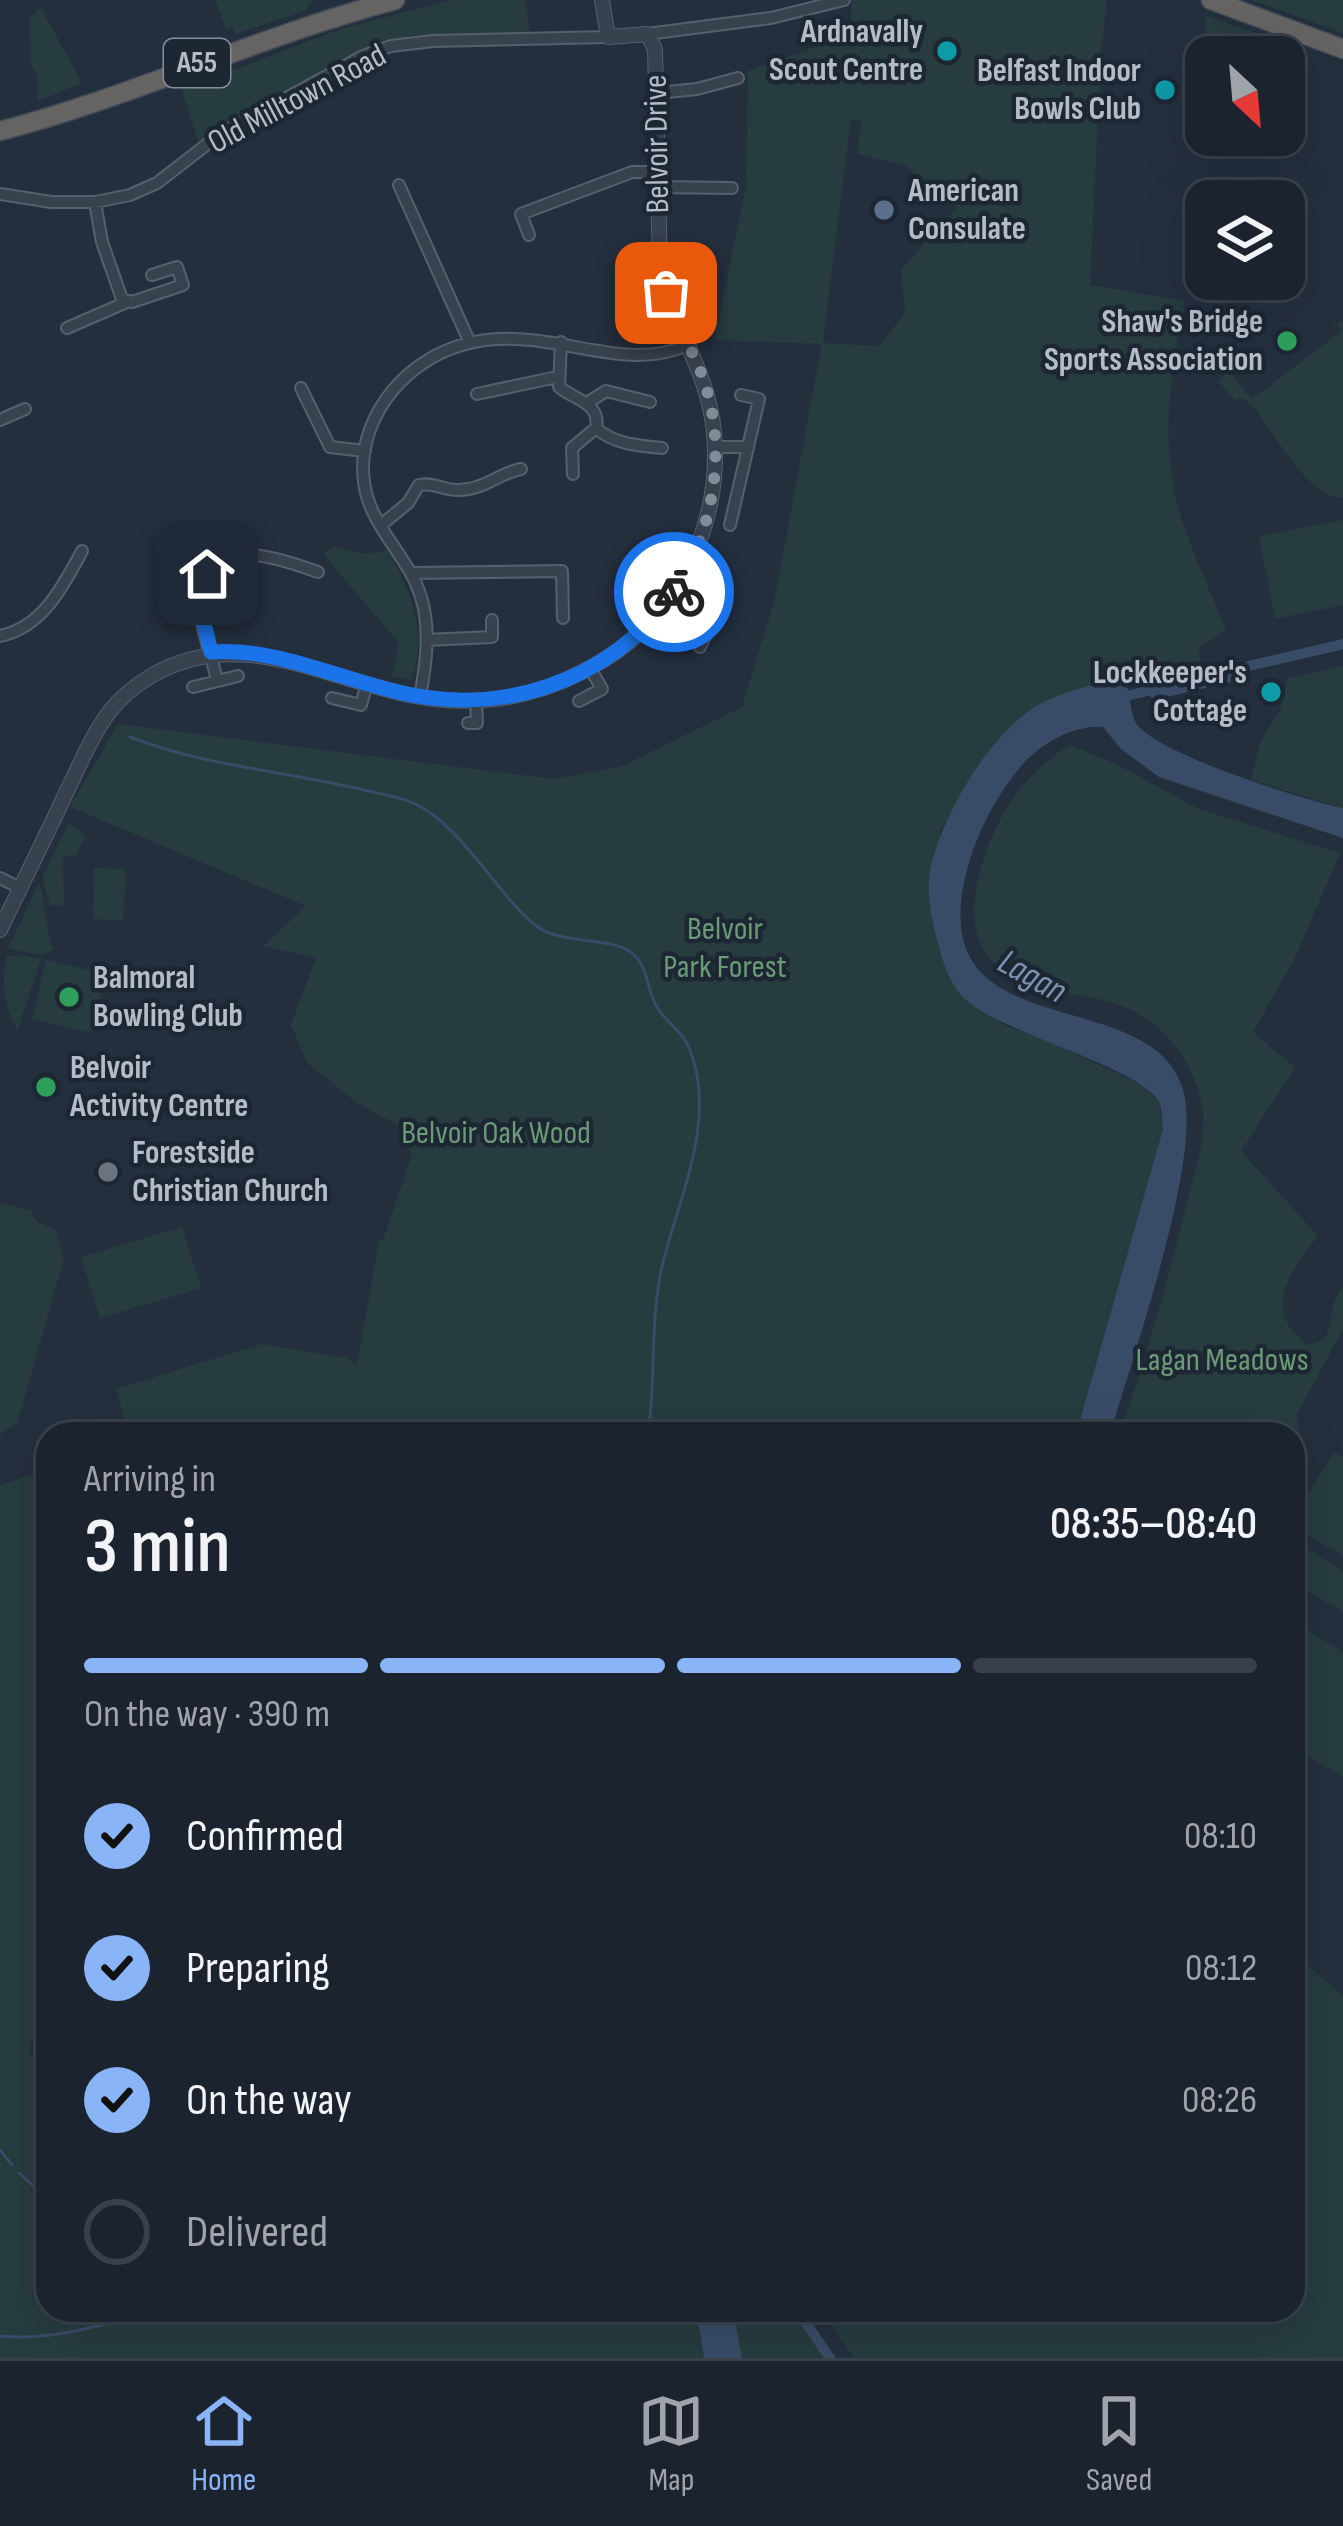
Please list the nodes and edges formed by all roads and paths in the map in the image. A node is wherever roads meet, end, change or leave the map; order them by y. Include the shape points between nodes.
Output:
1 (395, 0) edge
2 (602, 0) edge
3 (844, 0) edge
4 (1211, 0) edge
5 (647, 34) junction
6 (608, 37) junction
7 (1343, 49) edge
8 (738, 78) dead end
9 (657, 93) junction
10 (0, 131) edge
11 (657, 179) junction
12 (399, 185) dead end
13 (732, 188) dead end
14 (0, 194) edge
15 (95, 202) junction
16 (529, 235) dead end
17 (152, 275) dead end
18 (127, 302) junction
19 (67, 328) dead end
20 (470, 343) junction
21 (561, 343) junction
22 (687, 345) junction
23 (557, 377) junction
24 (301, 388) dead end
25 (477, 394) dead end
26 (741, 395) dead end
27 (759, 399) junction
28 (650, 402) dead end
29 (772, 402) dead end
30 (587, 404) junction
31 (25, 409) dead end
32 (0, 420) edge
33 (596, 428) junction
34 (715, 447) junction
35 (748, 447) junction
36 (662, 448) dead end
37 (365, 451) junction
38 (520, 469) dead end
39 (573, 474) dead end
40 (381, 525) junction
41 (730, 525) dead end
42 (82, 551) dead end
43 (318, 572) dead end
44 (411, 573) junction
45 (674, 591) junction
46 (563, 618) dead end
47 (491, 620) dead end
48 (0, 636) edge
49 (426, 640) junction
50 (700, 647) dead end
51 (211, 652) junction
52 (590, 668) junction
53 (238, 676) dead end
54 (217, 681) junction
55 (368, 683) junction
56 (193, 687) dead end
57 (420, 697) junction
58 (332, 698) dead end
59 (476, 700) junction
60 (579, 701) dead end
61 (468, 723) dead end
62 (0, 878) edge
63 (20, 888) junction
64 (0, 930) edge

1 - 10 highway, A55 via 329,12
2 - 6 street
3 - 5 street, Old Milltown Road
4 - 7 highway
5 - 6 street, Old Milltown Road
5 - 9 street, Belvoir Drive via 656,50
6 - 15 street, Old Milltown Road via 392,46 219,135 158,183
8 - 9 street
9 - 11 street, Belvoir Drive
11 - 13 street
11 - 16 street via 622,175 520,214
11 - 22 street, Belvoir Drive via 661,270
12 - 20 street
14 - 15 street, Old Milltown Road
15 - 18 street
17 - 18 street via 177,267 183,285
18 - 19 street
20 - 21 street
20 - 37 street via 424,362 398,384 374,417
21 - 22 street via 649,356
21 - 23 street
22 - 34 street, Belvoir Drive via 705,382
23 - 25 street
23 - 30 street via 563,391
24 - 37 street via 330,447
26 - 27 street
27 - 29 street
27 - 35 street
28 - 30 street via 606,391
30 - 33 street
31 - 32 street
33 - 36 street
33 - 39 street via 572,448
34 - 35 street
34 - 45 street, Belvoir Drive via 703,533
35 - 41 street
37 - 40 street via 368,500
38 - 40 street via 464,490 419,485
40 - 44 street
42 - 48 street via 45,610
43 - 51 street via 249,552 213,567 199,602
44 - 46 street via 562,571
44 - 49 street
45 - 50 street via 715,617
45 - 52 street, Belvoir Drive via 632,640
47 - 49 street via 492,637
49 - 57 street
51 - 54 street
51 - 55 street, Belvoir Drive via 242,652
51 - 63 street, Belvoir Drive via 156,673 112,707
52 - 59 street, Belvoir Drive via 533,693
52 - 60 street via 602,689
53 - 54 street
54 - 56 street
55 - 57 street, Belvoir Drive
55 - 58 street via 362,705
57 - 59 street, Belvoir Drive
59 - 61 street via 477,723
62 - 63 street
63 - 64 street, Belvoir Drive

